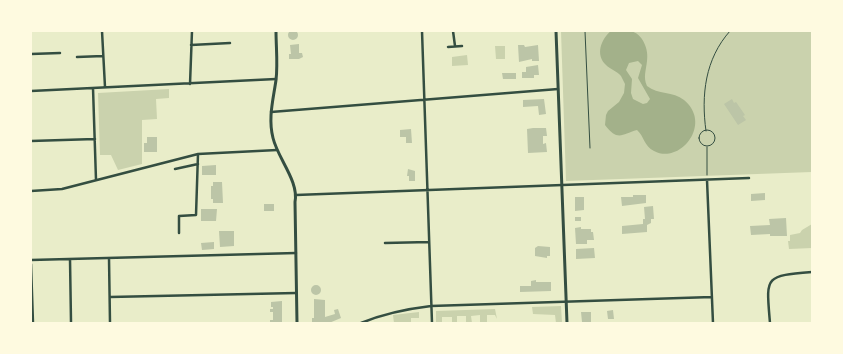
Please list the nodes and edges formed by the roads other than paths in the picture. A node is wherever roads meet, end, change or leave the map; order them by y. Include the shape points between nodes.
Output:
1 (102, 31) edge
2 (192, 31) edge
3 (276, 31) edge
4 (422, 31) edge
5 (453, 31) edge
6 (556, 31) edge
7 (230, 43) dead end
8 (191, 45) junction
9 (455, 46) junction
10 (462, 46) dead end
11 (448, 47) dead end
12 (60, 53) dead end
13 (31, 54) edge
14 (103, 56) junction
15 (77, 57) dead end
16 (276, 79) junction
17 (190, 84) junction
18 (93, 88) junction
19 (105, 88) junction
20 (558, 88) junction
21 (31, 91) edge
22 (424, 99) junction
23 (270, 112) junction
24 (95, 139) junction
25 (31, 141) edge
26 (277, 150) junction
27 (198, 154) junction
28 (198, 164) junction
29 (175, 169) dead end
30 (749, 178) dead end
31 (96, 180) junction
32 (707, 180) junction
33 (562, 186) junction
34 (31, 191) edge
35 (428, 191) junction
36 (296, 195) junction
37 (179, 234) dead end
38 (429, 242) junction
39 (385, 243) dead end
40 (296, 253) junction
41 (109, 258) junction
42 (70, 259) junction
43 (31, 260) edge
44 (31, 264) edge
45 (812, 272) edge
46 (296, 293) junction
47 (110, 297) junction
48 (712, 297) junction
49 (567, 302) junction
50 (431, 306) junction
51 (72, 322) dead end
52 (33, 323) edge
53 (110, 323) edge
54 (297, 323) edge
55 (361, 323) edge
56 (432, 323) edge
57 (568, 323) edge
58 (713, 323) edge
59 (770, 323) edge

1 - 14 street
2 - 8 street
3 - 16 street
4 - 22 street
5 - 9 street
6 - 20 street
7 - 8 street
8 - 17 street
9 - 10 street
9 - 11 street
12 - 13 street
14 - 15 street
14 - 19 street
16 - 17 street
16 - 23 street
17 - 19 street
18 - 19 street
18 - 21 street
18 - 24 street
20 - 22 street
20 - 33 street
22 - 23 street
22 - 35 street
23 - 26 street
24 - 25 street
24 - 31 street
26 - 27 street
26 - 36 street via 294,184
27 - 28 street
27 - 31 street
28 - 29 street
28 - 37 street via 196,215 179,216
30 - 32 street
31 - 34 street via 62,189
32 - 33 street
32 - 48 street
33 - 35 street
33 - 49 street
35 - 36 street
35 - 38 street
36 - 40 street
38 - 39 street
38 - 50 street
40 - 41 street
40 - 46 street
41 - 42 street
41 - 47 street
42 - 43 street
42 - 51 street
44 - 52 street
45 - 59 street via 785,274 770,281
46 - 47 street
46 - 54 street
47 - 53 street
48 - 49 street
48 - 58 street
49 - 50 street
49 - 57 street
50 - 55 street via 402,309
50 - 56 street

